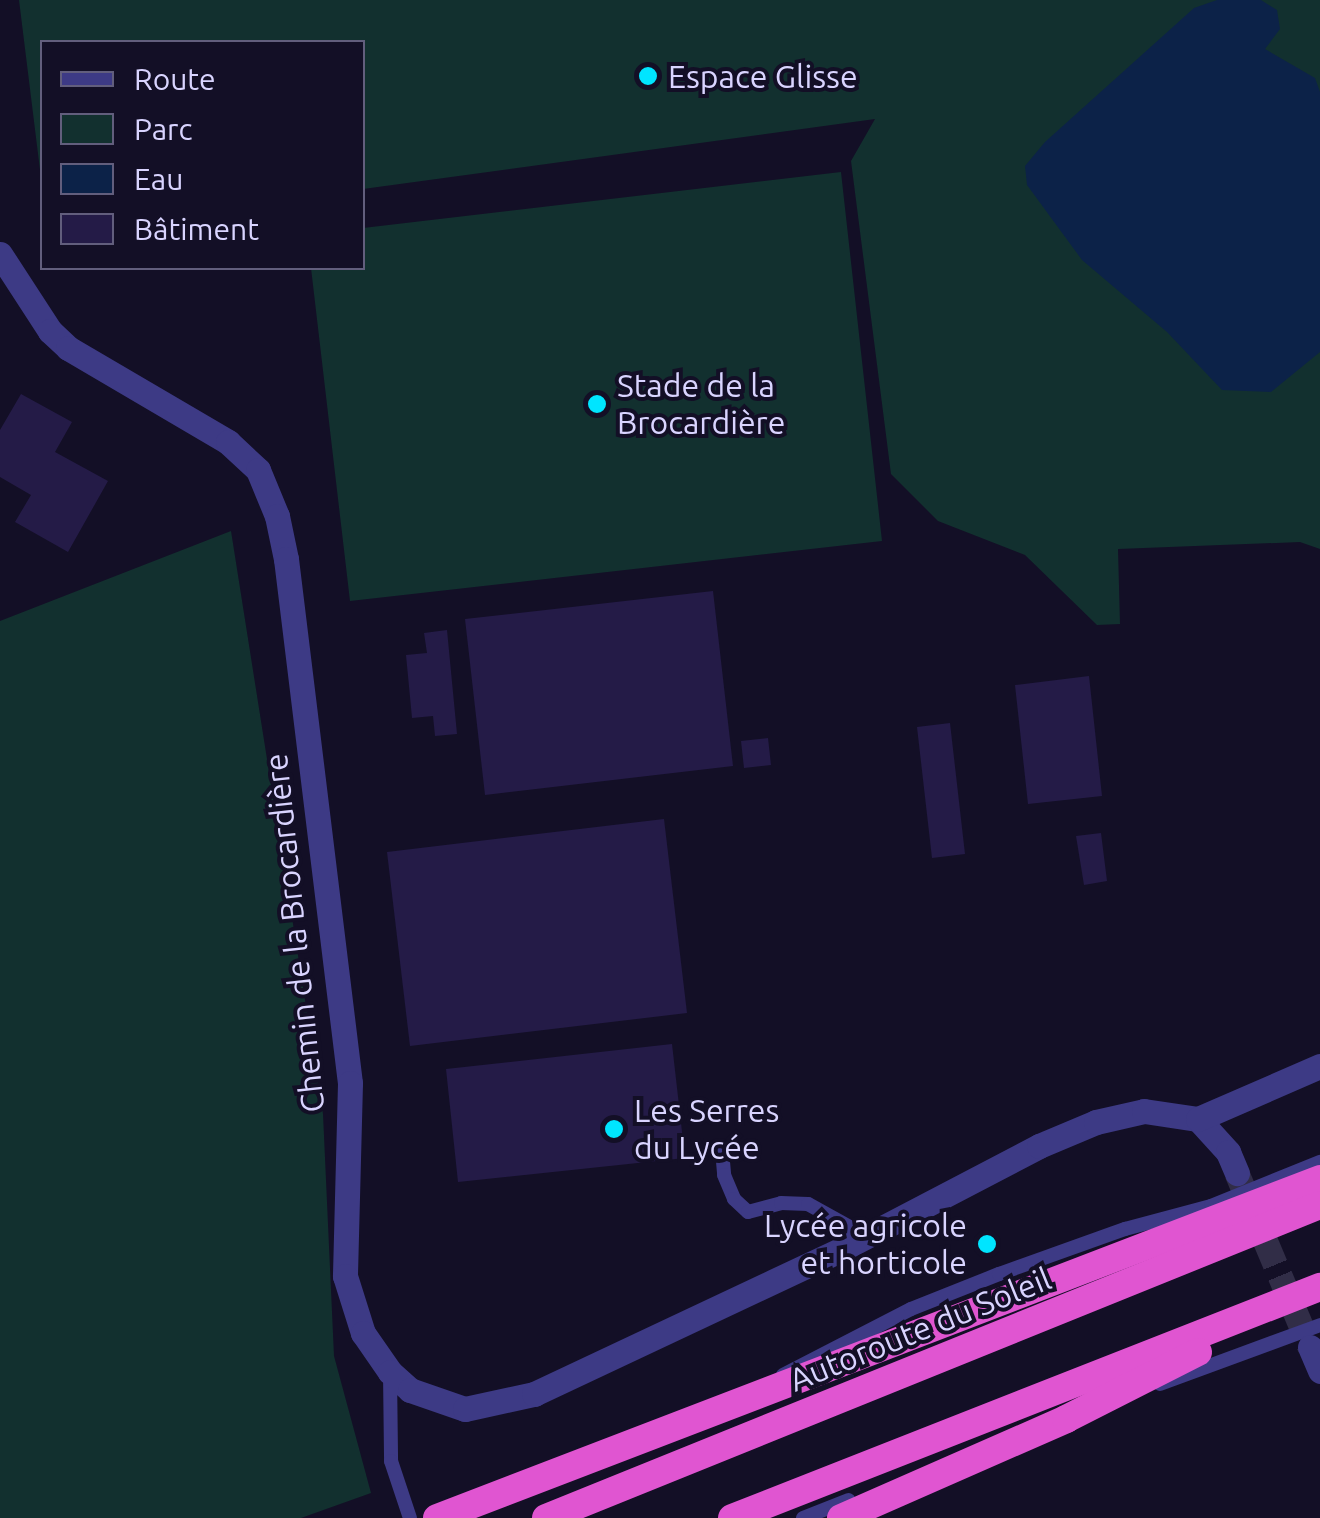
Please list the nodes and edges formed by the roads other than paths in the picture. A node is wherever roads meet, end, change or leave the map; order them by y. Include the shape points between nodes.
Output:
1 (0, 254) edge
2 (1320, 1066) edge
3 (1198, 1119) junction
4 (722, 1150) dead end
5 (1320, 1162) edge
6 (1237, 1174) tunnel mouth
7 (1320, 1179) edge
8 (1320, 1205) edge
9 (867, 1236) junction
10 (1320, 1289) edge
11 (1317, 1348) edge
12 (390, 1372) junction
13 (760, 1391) junction
14 (1066, 1419) junction
15 (1023, 1437) junction
16 (410, 1518) edge
17 (437, 1518) edge
18 (546, 1518) edge
19 (732, 1518) edge
20 (803, 1518) edge
21 (842, 1518) edge

1 - 12 street, Chemin de la Brocardière via 50,331 228,442 258,470 277,516 350,1083 345,1276 362,1333
2 - 3 street
3 - 6 street via 1228,1152
3 - 9 street, Chemin de la Brocardière via 1144,1111 1096,1122
4 - 9 lane via 734,1199 748,1212 808,1204
5 - 13 lane via 911,1309 804,1361
7 - 13 highway
8 - 18 highway, Autoroute du Soleil
9 - 12 street, Chemin de la Brocardière via 507,1402 465,1409 410,1390
10 - 14 highway
10 - 19 highway
11 - 14 lane
12 - 16 lane via 391,1461
13 - 17 highway
14 - 15 highway
15 - 20 lane
15 - 21 highway

